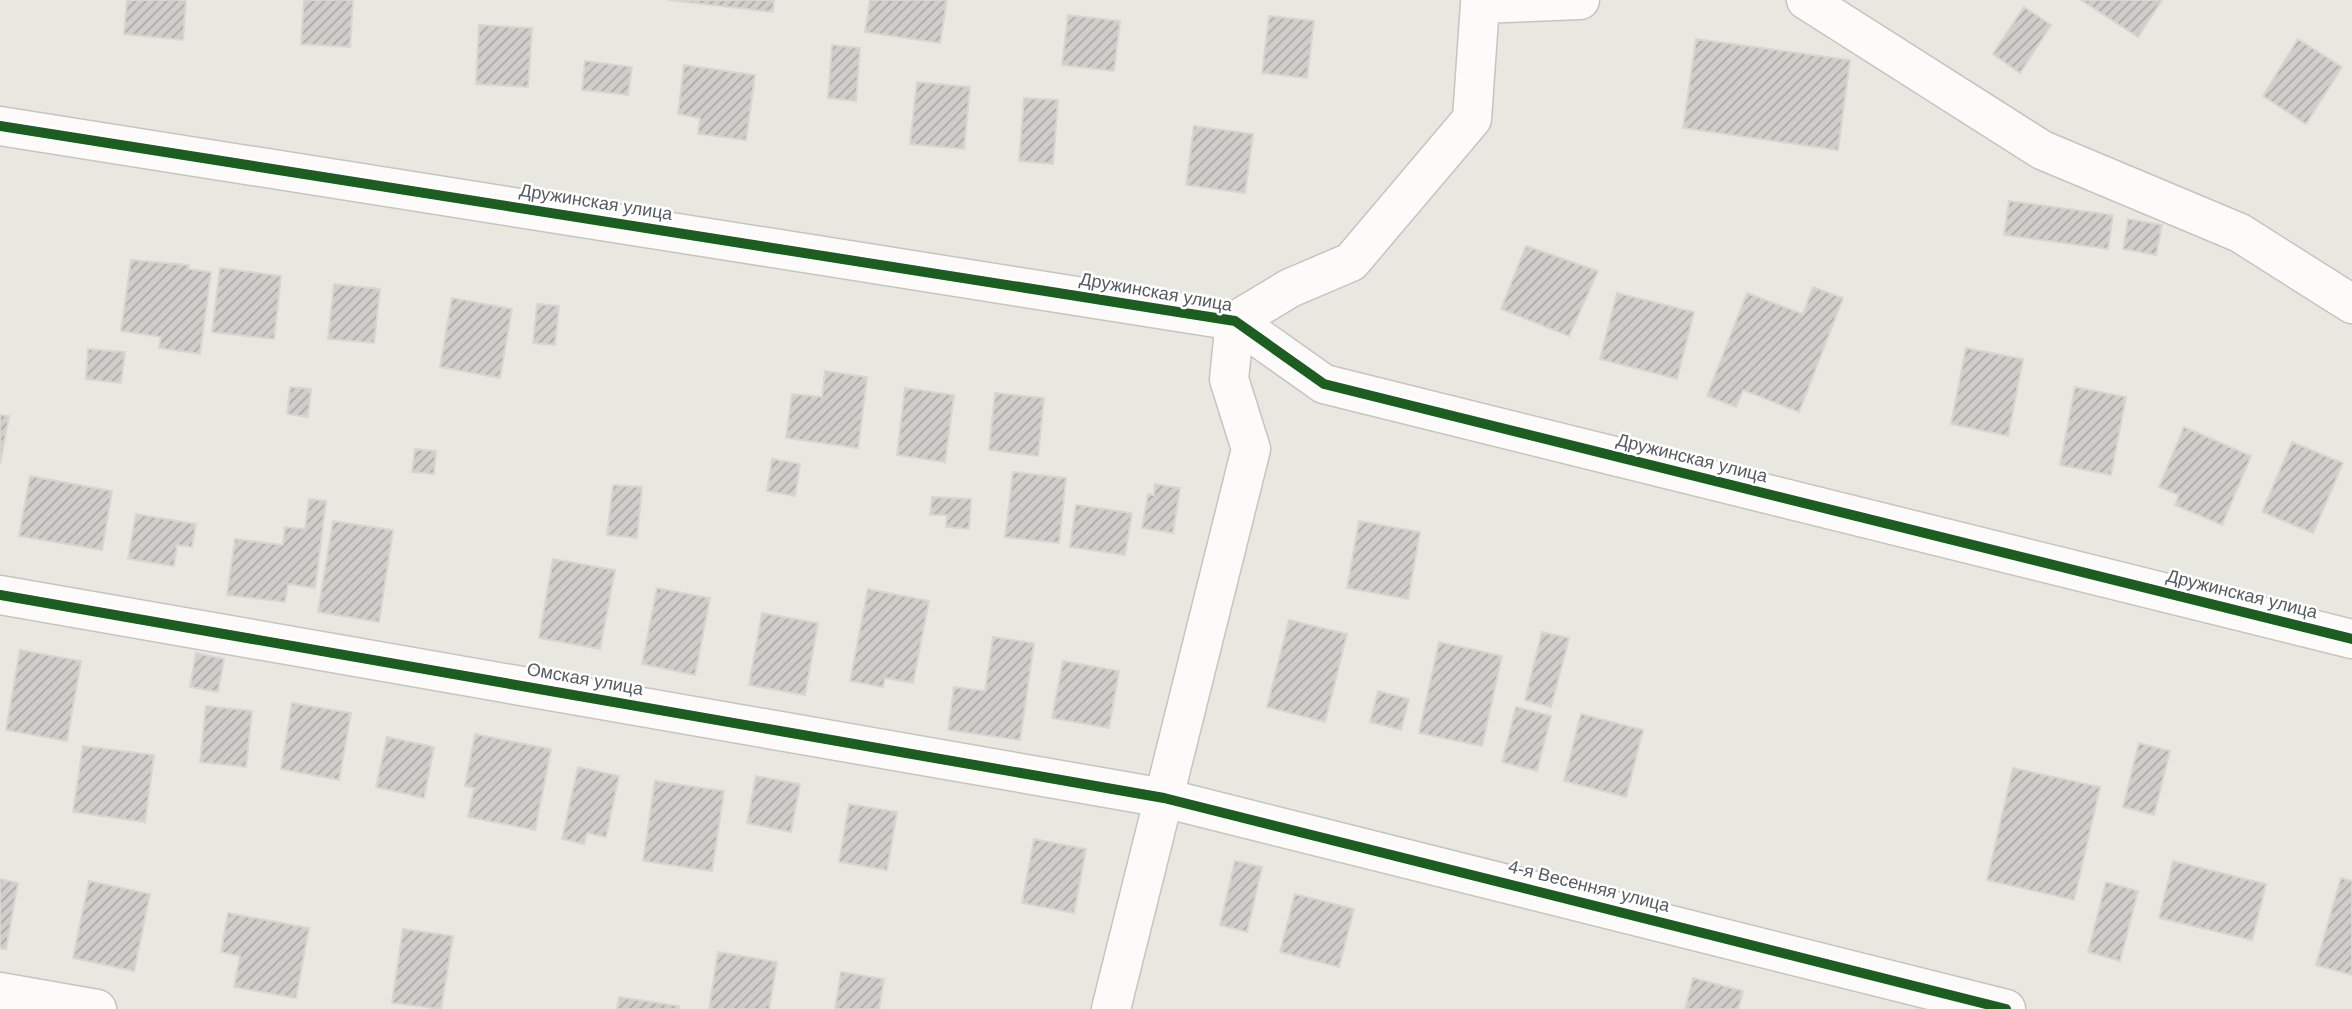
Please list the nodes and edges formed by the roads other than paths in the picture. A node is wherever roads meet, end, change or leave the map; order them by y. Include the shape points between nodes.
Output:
1 (1580, 0) edge
2 (1805, 0) edge
3 (1468, 2) edge
4 (0, 126) edge
5 (2352, 304) edge
6 (1235, 321) junction
7 (0, 595) edge
8 (2352, 639) edge
9 (1164, 798) junction
10 (0, 992) edge
11 (96, 1009) edge
12 (1111, 1009) edge
13 (2006, 1009) edge

1 - 3 street
2 - 5 street via 2042,150 2239,233
3 - 6 street via 1472,119 1350,262 1290,288
4 - 6 street, Дружинская улица
6 - 8 street, Дружинская улица via 1324,384
6 - 9 street via 1229,379 1251,449
7 - 9 street, Омская улица
9 - 12 street
9 - 13 street, 4-я Весенняя улица
10 - 11 street

